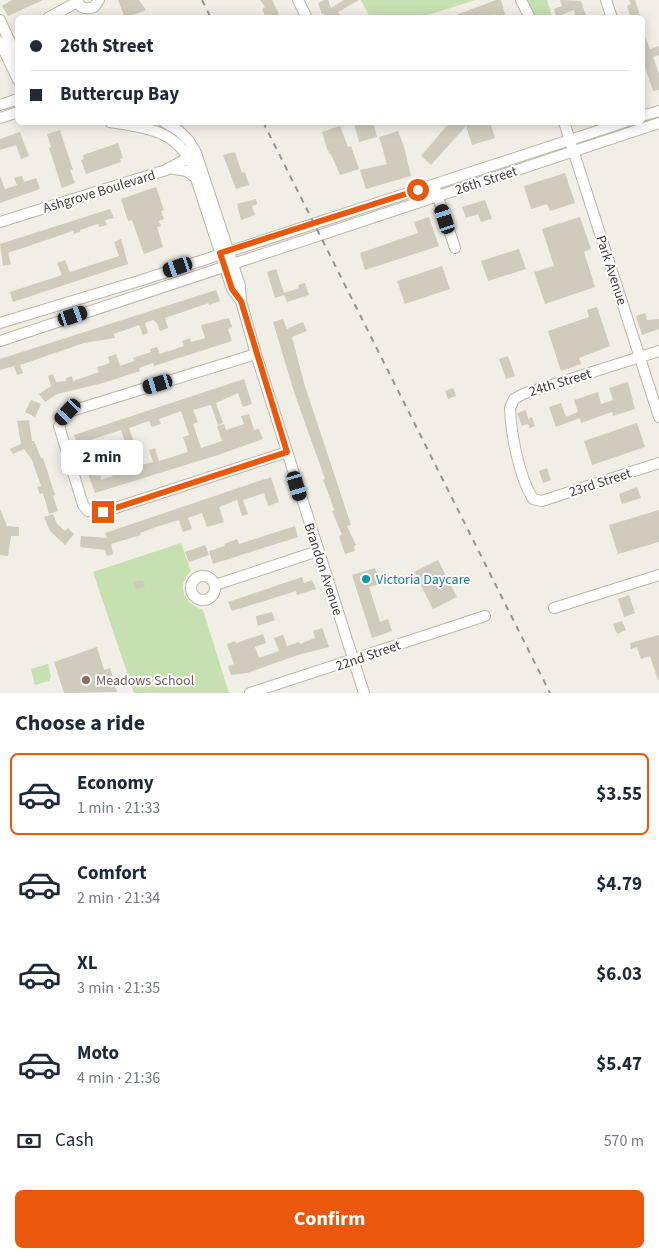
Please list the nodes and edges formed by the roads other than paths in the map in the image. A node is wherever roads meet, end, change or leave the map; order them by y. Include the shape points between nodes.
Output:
1 (99, 0) edge
2 (298, 0) edge
3 (521, 0) edge
4 (606, 0) edge
5 (77, 1) edge
6 (53, 15) edge
7 (306, 15) edge
8 (528, 15) edge
9 (611, 15) edge
10 (0, 20) edge
11 (15, 35) edge
12 (3, 41) edge
13 (15, 56) edge
14 (15, 72) edge
15 (15, 100) edge
16 (0, 105) edge
17 (659, 111) edge
18 (15, 114) edge
19 (645, 115) edge
20 (0, 118) edge
21 (645, 122) edge
22 (659, 123) edge
23 (125, 125) edge
24 (169, 125) edge
25 (565, 125) edge
26 (615, 125) edge
27 (647, 127) junction
28 (570, 141) junction
29 (574, 151) junction
30 (192, 155) junction
31 (169, 168) junction
32 (196, 178) junction
33 (434, 185) junction
34 (438, 196) junction
35 (350, 212) junction
36 (0, 222) edge
37 (354, 223) junction
38 (455, 248) dead end
39 (225, 251) junction
40 (229, 264) junction
41 (0, 323) edge
42 (0, 340) edge
43 (659, 350) edge
44 (256, 354) junction
45 (640, 357) junction
46 (659, 417) edge
47 (287, 452) junction
48 (659, 464) edge
49 (542, 501) joint
50 (318, 551) junction
51 (659, 575) edge
52 (215, 584) dead end
53 (554, 608) dead end
54 (485, 616) dead end
55 (353, 661) junction
56 (250, 693) edge
57 (364, 693) edge

1 - 5 street via 90,9 83,8
2 - 7 street
3 - 8 street
4 - 9 street
5 - 6 street
10 - 12 street
11 - 12 street
12 - 13 street
12 - 14 street
15 - 16 street
17 - 19 street
18 - 20 street
21 - 27 street
22 - 27 street, 26th Street
23 - 30 street via 161,132
24 - 30 street via 189,141
25 - 28 street, Park Avenue
26 - 28 street, 26th Street
27 - 29 street, 26th Street
28 - 29 street, Park Avenue
28 - 33 street, 26th Street
29 - 34 street, 26th Street
29 - 45 street, Park Avenue
30 - 31 street, Ashgrove Boulevard
30 - 32 street
30 - 39 street
31 - 32 street via 187,172
31 - 36 street, Ashgrove Boulevard
32 - 39 street
33 - 34 street
33 - 35 street, 26th Street
34 - 37 street, 26th Street
34 - 38 street
35 - 37 street
35 - 39 street, 26th Street
37 - 40 street, 26th Street
39 - 40 street, Brandon Avenue
39 - 41 street, 26th Street
40 - 42 street, 26th Street
40 - 44 street, Brandon Avenue via 240,286
43 - 45 street, 24th Street
44 - 47 street, Brandon Avenue
44 - 47 street via 68,412 59,426 83,504 88,511 103,512
45 - 46 street, Park Avenue
45 - 49 street, 24th Street via 514,399 510,418 522,472 533,499
47 - 50 street, Brandon Avenue
48 - 49 street, 23rd Street
50 - 52 street
50 - 55 street, Brandon Avenue
51 - 53 street
54 - 55 street, 22nd Street
55 - 56 street, 22nd Street
55 - 57 street, Brandon Avenue

